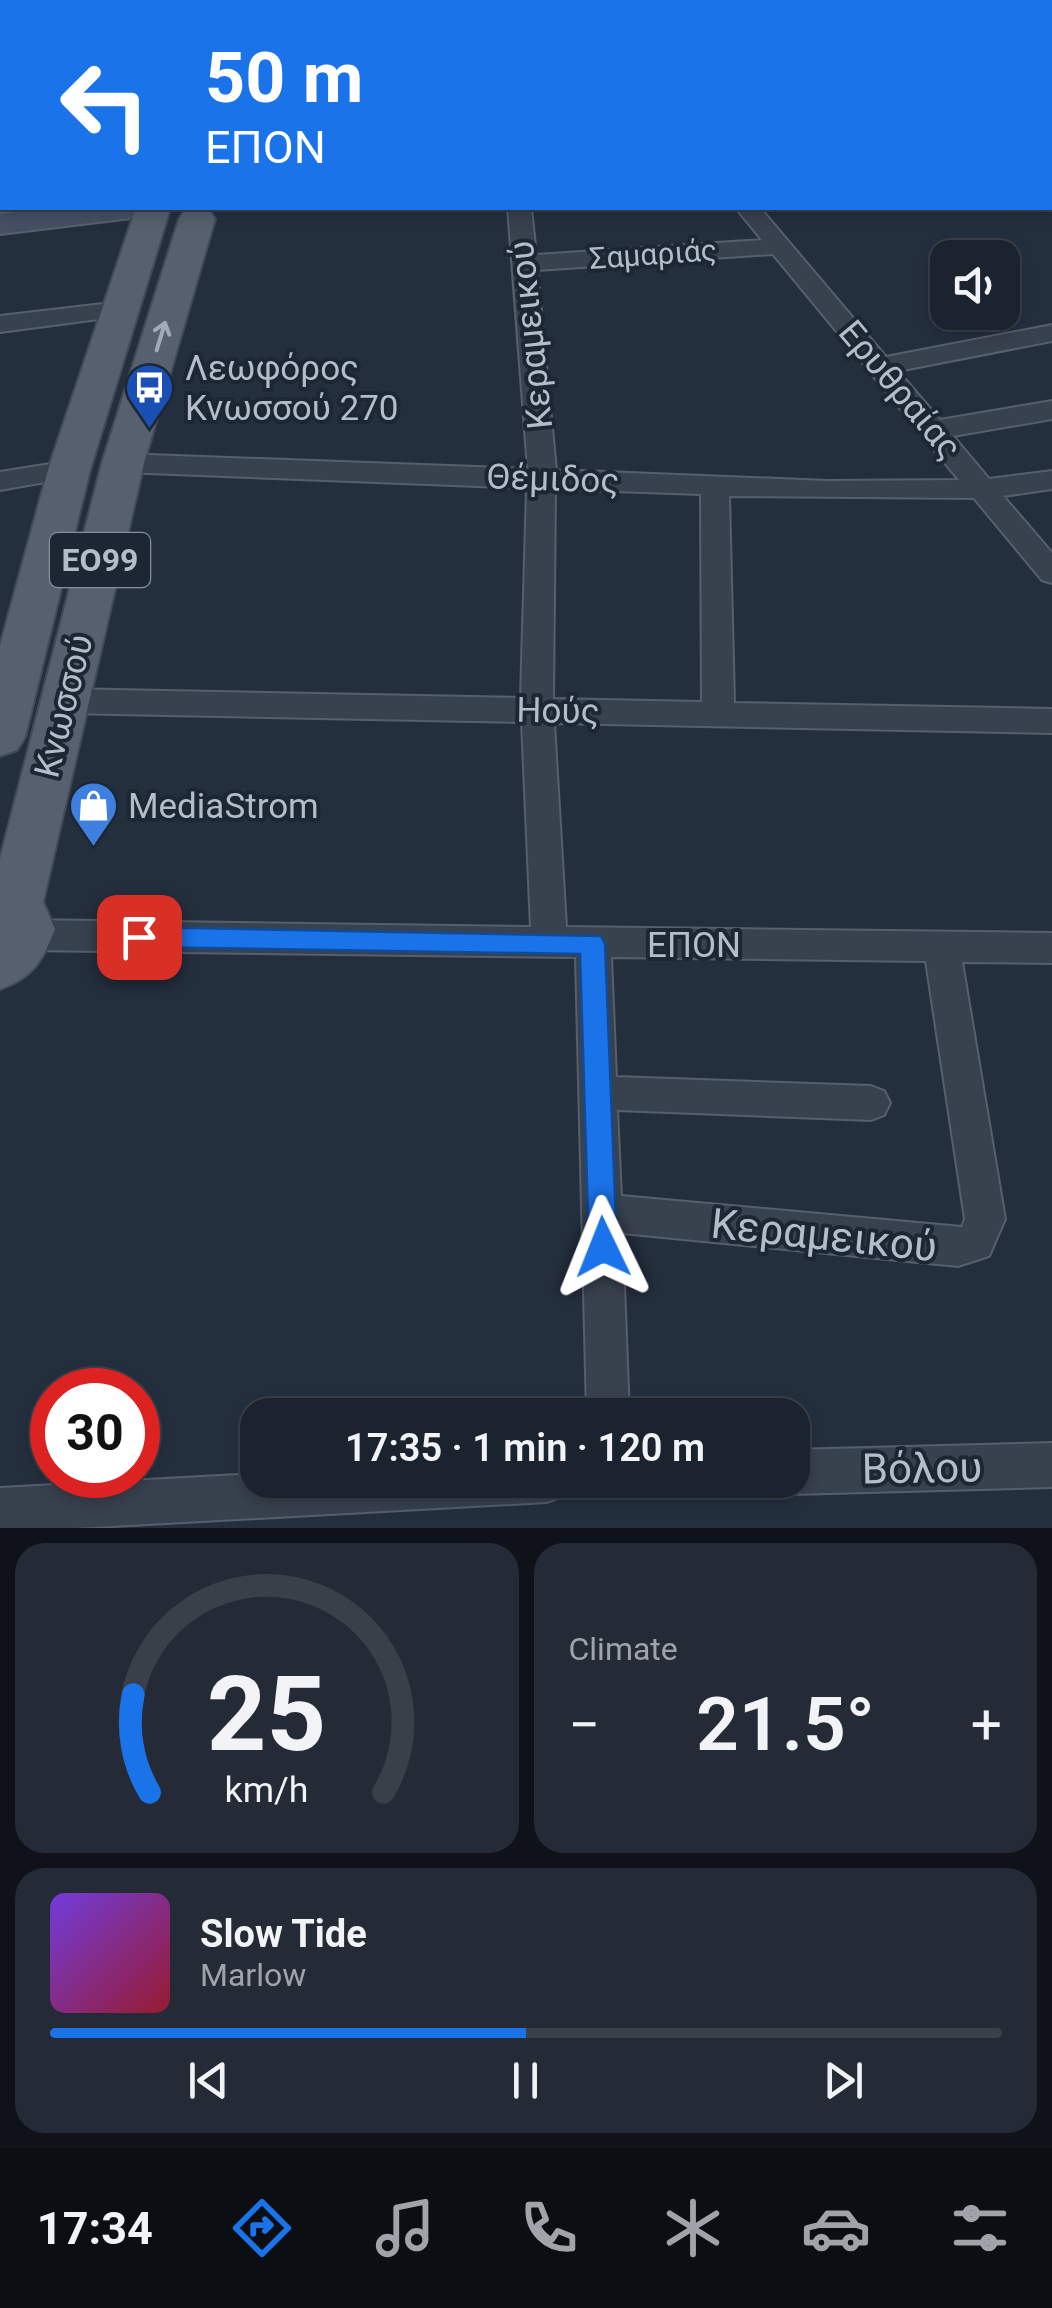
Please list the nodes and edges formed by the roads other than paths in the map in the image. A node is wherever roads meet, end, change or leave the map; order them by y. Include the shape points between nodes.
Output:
1 (134, 210) edge
2 (144, 210) edge
3 (146, 210) edge
4 (518, 210) edge
5 (750, 210) edge
6 (207, 214) edge
7 (0, 224) edge
8 (780, 246) junction
9 (526, 263) junction
10 (120, 310) junction
11 (0, 324) edge
12 (1052, 334) edge
13 (880, 366) junction
14 (1052, 410) edge
15 (934, 430) junction
16 (123, 463) junction
17 (69, 470) junction
18 (544, 479) junction
19 (1052, 480) edge
20 (0, 481) edge
21 (715, 486) junction
22 (983, 489) junction
23 (1052, 573) edge
24 (12, 647) edge
25 (64, 702) junction
26 (536, 710) junction
27 (718, 714) junction
28 (1052, 720) edge
29 (0, 737) edge
30 (8, 941) edge
31 (549, 942) junction
32 (592, 944) junction
33 (942, 947) junction
34 (1052, 948) edge
35 (598, 1093) junction
36 (871, 1103) dead end
37 (602, 1213) junction
38 (607, 1398) edge
39 (1052, 1465) edge
40 (810, 1472) edge
41 (240, 1497) edge
42 (0, 1510) edge

1 - 7 street
2 - 10 main road, Κνωσσού / ΕΟ99
3 - 6 main road, ΕΟ99 via 174,222
4 - 9 street, Κεραμεικού
5 - 8 street, Ερυθραίας
16 -> 6 main road, Κνωσσού / ΕΟ99
8 - 9 street, Σαμαριάς
8 - 13 street, Ερυθραίας
9 - 18 street, Κεραμεικού
10 - 11 street
10 - 17 main road, Κνωσσού / ΕΟ99
12 - 13 street
13 - 15 street, Ερυθραίας
14 - 15 street
15 - 22 street, Ερυθραίας
16 - 18 street, Θέμιδος
16 - 25 main road, Κνωσσού / ΕΟ99
17 - 20 street
17 - 24 main road, Κνωσσού / ΕΟ99
18 - 21 street, Θέμιδος
18 - 26 street, Κεραμεικού
19 - 22 street, Θέμιδος
21 - 22 street, Θέμιδος
21 - 27 street
22 - 23 street, Ερυθραίας
24 - 29 main road, Κνωσσού / ΕΟ99
25 - 26 street, Ηούς
25 - 30 main road, Κνωσσού / ΕΟ99
26 - 27 street, Ηούς
26 - 31 street, Κεραμεικού
27 - 28 street, Ηούς
30 - 31 street, ΕΠΟΝ
31 - 32 street, ΕΠΟΝ
32 - 33 street, ΕΠΟΝ
32 - 35 street
33 - 34 street, ΕΠΟΝ
33 - 37 street, Κεραμεικού via 985,1219 974,1243 958,1248
35 - 36 street
35 - 37 street
37 - 38 street
39 - 40 street, Βόλου
41 - 42 street

